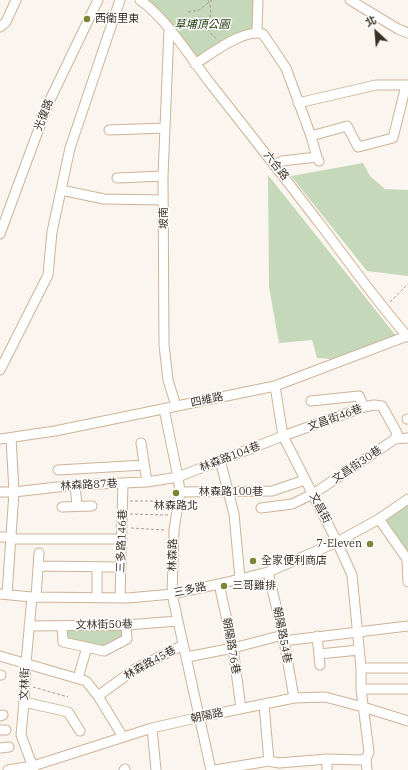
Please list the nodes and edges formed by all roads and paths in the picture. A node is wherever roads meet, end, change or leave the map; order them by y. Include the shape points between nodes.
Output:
1 (16, 0) edge
2 (98, 0) edge
3 (120, 0) edge
4 (140, 0) edge
5 (208, 0) edge
6 (212, 0) edge
7 (258, 0) edge
8 (350, 0) edge
9 (209, 2) junction
10 (188, 12) dead end
11 (0, 27) edge
12 (169, 29) junction
13 (257, 32) junction
14 (408, 33) edge
15 (225, 45) junction
16 (195, 64) junction
17 (407, 84) edge
18 (298, 103) junction
19 (165, 128) junction
20 (109, 130) dead end
21 (311, 136) junction
22 (275, 165) junction
23 (163, 176) junction
24 (117, 178) dead end
25 (61, 190) junction
26 (163, 200) junction
27 (0, 234) edge
28 (408, 284) edge
29 (383, 308) junction
30 (407, 336) edge
31 (0, 370) edge
32 (275, 386) junction
33 (312, 401) dead end
34 (176, 406) junction
35 (364, 407) junction
36 (164, 409) junction
37 (283, 436) junction
38 (396, 436) junction
39 (11, 438) junction
40 (0, 439) edge
41 (407, 439) edge
42 (141, 443) dead end
43 (220, 460) junction
44 (144, 465) junction
45 (120, 466) junction
46 (58, 470) dead end
47 (178, 477) junction
48 (305, 480) junction
49 (147, 482) junction
50 (121, 484) junction
51 (75, 485) junction
52 (228, 491) junction
53 (0, 492) edge
54 (14, 492) junction
55 (313, 494) junction
56 (179, 496) junction
57 (408, 499) edge
58 (124, 500) junction
59 (77, 506) junction
60 (92, 506) dead end
61 (62, 507) dead end
62 (261, 508) dead end
63 (123, 514) junction
64 (177, 516) junction
65 (379, 519) junction
66 (122, 528) junction
67 (174, 530) junction
68 (5, 538) edge
69 (122, 539) junction
70 (337, 542) junction
71 (39, 553) dead end
72 (407, 559) edge
73 (38, 566) junction
74 (97, 566) junction
75 (121, 567) junction
76 (4, 568) edge
77 (268, 572) junction
78 (240, 579) junction
79 (408, 582) edge
80 (219, 584) junction
81 (3, 594) edge
82 (172, 594) junction
83 (34, 597) junction
84 (97, 598) junction
85 (120, 598) junction
86 (178, 621) junction
87 (126, 625) junction
88 (29, 626) junction
89 (62, 626) junction
90 (408, 626) edge
91 (358, 633) junction
92 (317, 636) junction
93 (283, 638) junction
94 (183, 644) junction
95 (87, 648) junction
96 (233, 648) junction
97 (359, 650) junction
98 (319, 654) junction
99 (0, 656) edge
100 (187, 657) junction
101 (26, 663) junction
102 (320, 665) dead end
103 (361, 668) junction
104 (408, 668) edge
105 (78, 678) junction
106 (25, 685) junction
107 (361, 689) junction
108 (408, 689) edge
109 (98, 696) junction
110 (68, 697) dead end
111 (294, 698) junction
112 (24, 702) junction
113 (264, 705) junction
114 (363, 707) junction
115 (241, 709) junction
116 (200, 717) junction
117 (408, 721) edge
118 (152, 728) junction
119 (80, 731) dead end
120 (123, 737) junction
121 (366, 759) junction
122 (326, 760) junction
123 (269, 761) junction
124 (32, 769) edge
125 (8, 770) edge
126 (156, 770) edge
127 (211, 770) edge
128 (215, 770) edge
129 (327, 770) edge
130 (367, 770) edge

1 - 11 street via 6,22
2 - 27 street, 光復路 via 48,104
3 - 25 street via 70,148
4 - 12 street, 六合路 via 149,6
5 - 9 path
6 - 9 path
7 - 13 street
8 - 14 street
9 - 10 path via 199,10
9 - 15 path via 211,13 207,28
12 - 16 street, 六合路
12 - 19 street, 坡南
13 - 15 street
13 - 18 street via 262,34 286,68
15 - 16 street
16 - 22 street, 六合路
17 - 18 street via 376,85
17 - 21 street via 393,138 358,147 347,126
18 - 21 street
19 - 20 street
19 - 23 street, 坡南
21 - 22 street via 318,159 282,161
22 - 29 street, 六合路
23 - 24 street
23 - 26 street, 坡南
25 - 26 street via 104,199
25 - 31 street via 52,232 48,275
26 - 34 street, 坡南 via 164,345 168,380
28 - 29 path
29 - 30 street, 六合路
30 - 32 street, 四維路
32 - 34 street, 四維路
32 - 37 street, 文昌街
33 - 35 street via 359,396
34 - 36 street, 四維路
35 - 37 street, 文昌街46巷
35 - 38 street, 文昌街46巷 via 382,406
36 - 39 street, 四維路 via 56,432
36 - 47 street, 林森路
37 - 43 street, 林森路104巷
37 - 48 street, 文昌街
38 - 41 street
38 - 55 street, 文昌街30巷
39 - 40 street, 四維路
39 - 54 street
42 - 44 street
43 - 47 street, 林森路104巷
43 - 52 street
44 - 45 street
44 - 49 street
45 - 46 street
45 - 50 street, 三多路146巷
47 - 49 street, 林森路87巷
47 - 56 street, 林森路
48 - 52 street, 林森路100巷 via 272,491
48 - 55 street, 文昌街
49 - 50 street, 林森路87巷
50 - 51 street, 林森路87巷
50 - 58 street, 三多路146巷
51 - 54 street, 林森路87巷
51 - 59 street
52 - 56 street, 林森路100巷
52 - 78 street via 234,514
53 - 54 street, 林森路87巷
54 - 68 street
55 - 62 street, 文昌街30巷 via 292,504
55 - 70 street, 文昌街
56 - 58 path
56 - 64 street, 林森路
57 - 65 street, 三多路
58 - 63 street, 三多路146巷
59 - 60 street
59 - 61 street
63 - 64 path
63 - 66 street, 三多路146巷
64 - 67 street, 林森路
65 - 70 street, 三多路
65 - 72 street
66 - 67 path
66 - 69 street, 三多路146巷
67 - 82 street, 林森路
68 - 69 street
68 - 76 street
69 - 75 street, 三多路146巷
70 - 77 street, 三多路
70 - 91 street, 文昌街 via 352,575
71 - 73 street, 文林街
72 - 79 street
73 - 74 street
73 - 83 street, 文林街
74 - 75 street
74 - 84 street
75 - 85 street, 三多路146巷
76 - 81 street
77 - 78 street, 三多路
77 - 93 street, 朝陽路54巷
78 - 80 street, 三多路
80 - 82 street, 三多路
80 - 96 street, 朝陽路76巷
81 - 83 street, 三多路
82 - 85 street, 三多路
82 - 86 street, 林森路
83 - 84 street, 三多路
83 - 88 street, 文林街
84 - 85 street, 三多路
86 - 87 street, 文林街50巷
86 - 94 street, 林森路
87 - 89 street, 文林街50巷
87 - 95 street via 127,639 104,651
88 - 89 street, 文林街50巷
88 - 101 street, 文林街
89 - 95 street via 63,642
90 - 91 street
91 - 92 street
91 - 97 street, 文昌街
92 - 93 street
92 - 98 street
93 - 96 street
93 - 111 street, 朝陽路54巷
94 - 100 street, 林森路
94 - 109 street, 林森路45巷 via 135,669
95 - 105 street
96 - 100 street
96 - 115 street, 朝陽路76巷
97 - 98 street
97 - 103 street, 文昌街
98 - 102 street
99 - 101 street
100 - 116 street, 林森路
101 - 105 street
101 - 106 street, 文林街
103 - 104 street
103 - 107 street, 文昌街
105 - 109 street via 86,681
106 - 110 path
106 - 112 street, 文林街
107 - 108 street
107 - 114 street, 文昌街
109 - 120 street
111 - 113 street, 朝陽路
111 - 114 street, 朝陽路 via 325,698
112 - 119 street via 68,712
112 - 124 street, 文林街 via 21,735
113 - 115 street, 朝陽路
113 - 123 street
114 - 117 street, 朝陽路
114 - 121 street, 文昌街 via 369,752
115 - 116 street, 朝陽路
116 - 118 street, 朝陽路
116 - 127 street, 林森路
118 - 120 street, 朝陽路
118 - 126 street
120 - 124 street, 朝陽路
121 - 122 street
121 - 130 street, 文昌街
122 - 123 street via 279,763
122 - 129 street
123 - 128 street
124 - 125 street, 朝陽路

